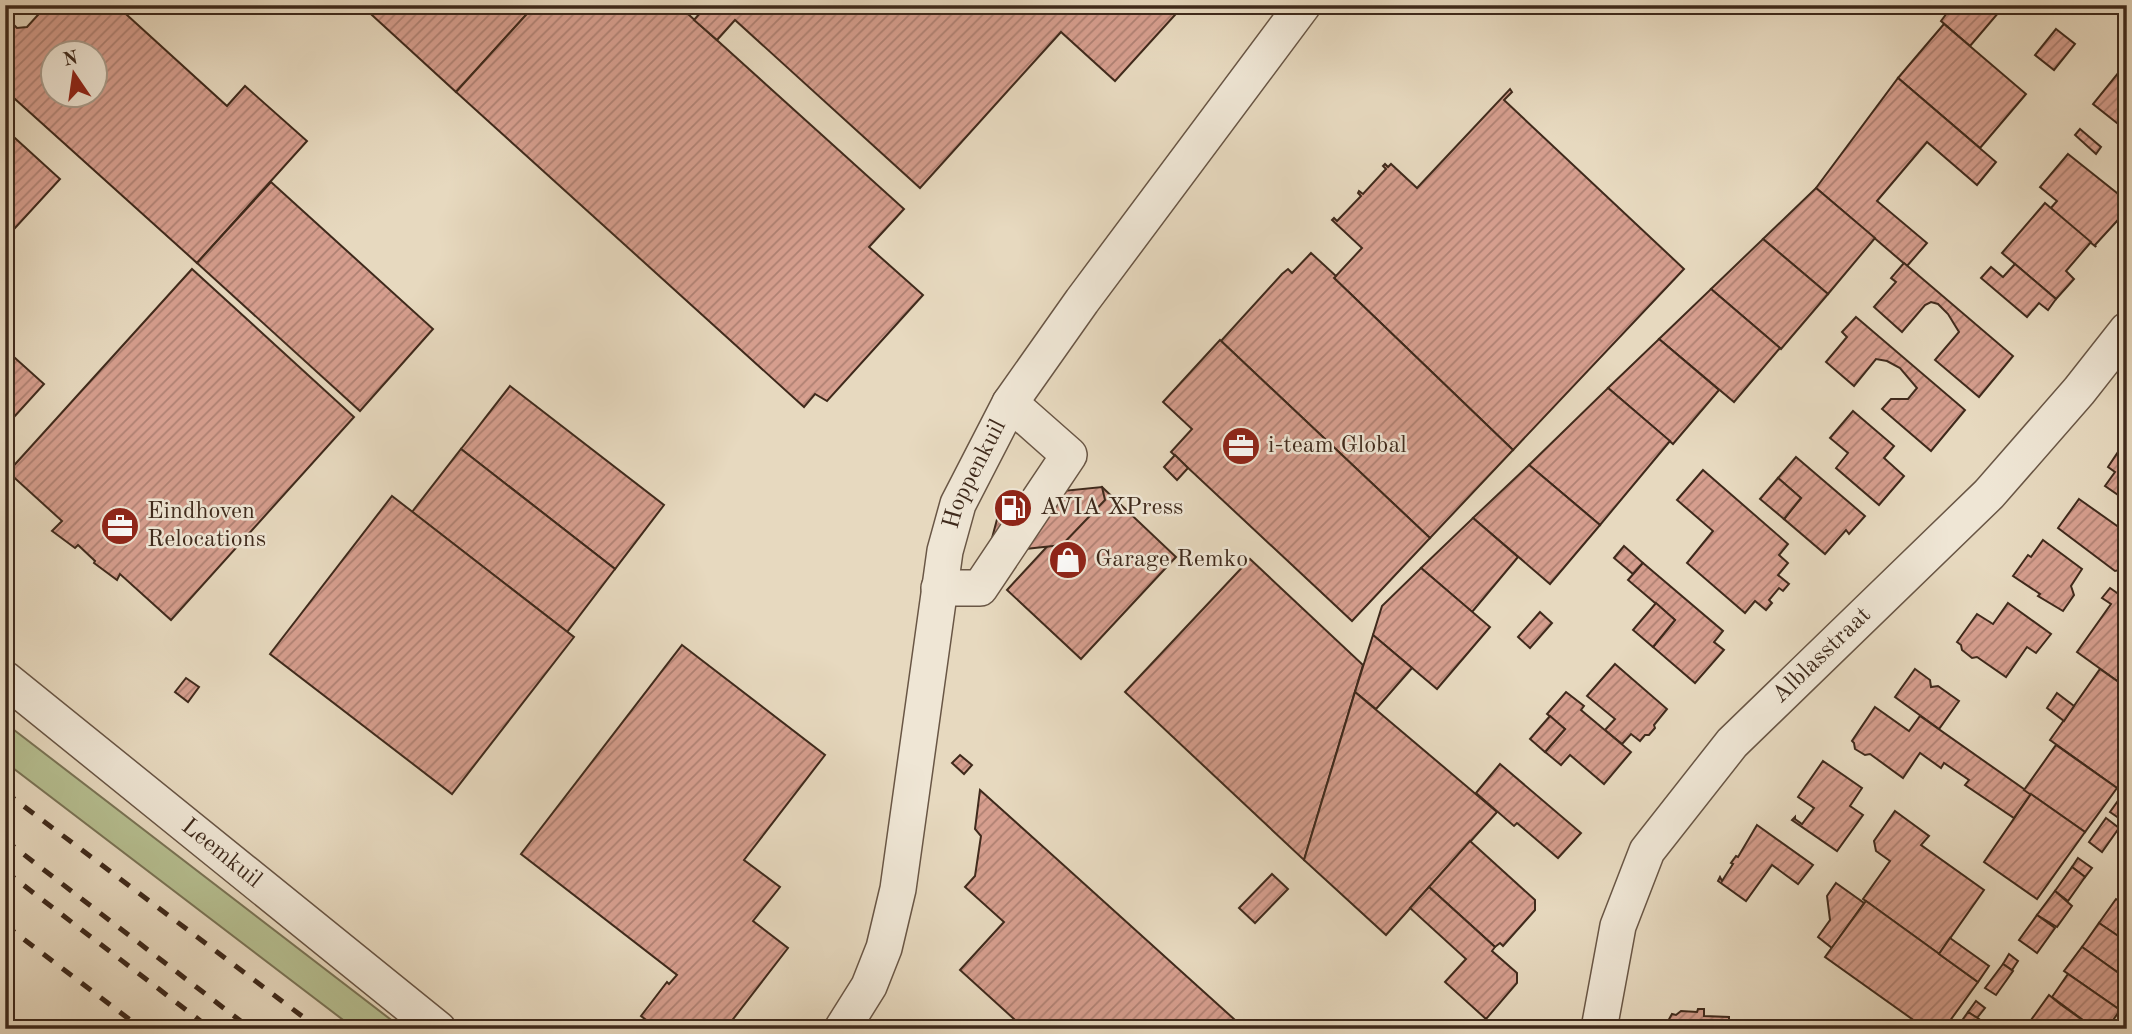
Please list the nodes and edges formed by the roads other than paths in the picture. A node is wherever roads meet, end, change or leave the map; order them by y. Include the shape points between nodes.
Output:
1 (1303, 5) edge
2 (2127, 330) edge
3 (1010, 402) junction
4 (939, 588) junction
5 (5, 679) edge
6 (438, 1029) edge
7 (842, 1029) edge
8 (1599, 1029) edge

1 - 3 street, Hoppenkuil
2 - 8 street, Alblasstraat via 1989,494 1732,744 1647,850 1618,926
3 - 4 street, Hoppenkuil via 958,504
3 - 4 street via 1069,455 980,588
4 - 7 street, Hoppenkuil via 898,888 884,948 869,986
5 - 6 street, Leemkuil

